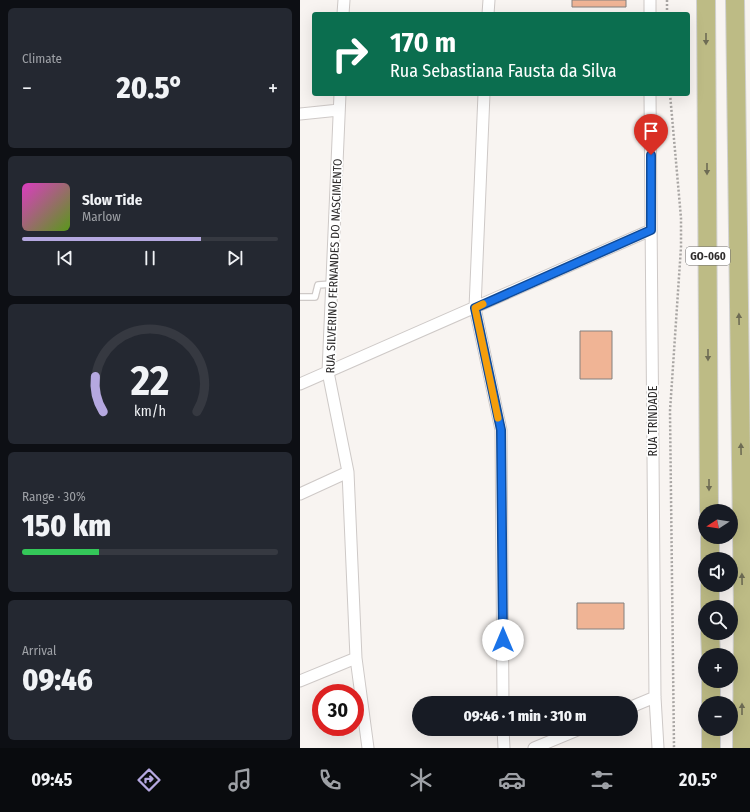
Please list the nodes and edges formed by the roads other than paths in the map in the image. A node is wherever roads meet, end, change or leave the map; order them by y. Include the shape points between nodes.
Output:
1 (344, 0) edge
2 (488, 0) edge
3 (650, 0) edge
4 (706, 0) edge
5 (735, 0) edge
6 (343, 12) edge
7 (488, 12) edge
8 (650, 12) edge
9 (340, 96) edge
10 (484, 96) edge
11 (650, 96) edge
12 (339, 110) junction
13 (300, 114) edge
14 (651, 230) junction
15 (332, 284) junction
16 (300, 297) edge
17 (475, 308) junction
18 (328, 372) junction
19 (300, 384) edge
20 (348, 472) junction
21 (300, 494) edge
22 (710, 504) edge
23 (746, 615) edge
24 (356, 658) junction
25 (300, 681) edge
26 (503, 696) edge
27 (655, 697) junction
28 (638, 704) edge
29 (503, 736) edge
30 (563, 736) edge
31 (711, 736) edge
32 (368, 748) edge
33 (504, 748) edge
34 (534, 748) edge
35 (658, 748) edge
36 (711, 748) edge
37 (742, 748) edge

1 - 6 street
2 - 7 street
3 - 8 street
4 -> 22 main road, GO-060 / GO-060
23 -> 5 main road, GO-060 / GO-060
9 - 12 street, RUA SILVERINO FERNANDES DO NASCIMENTO
10 - 17 street
11 - 14 street, RUA TRINDADE
12 - 13 street
12 - 15 street, RUA SILVERINO FERNANDES DO NASCIMENTO
14 - 17 street
14 - 27 street, RUA TRINDADE
15 - 16 lane via 318,284 315,297
15 - 18 street, RUA SILVERINO FERNANDES DO NASCIMENTO
17 - 18 street
17 - 26 street via 501,430
18 - 19 street
18 - 20 street, RUA SILVERINO FERNANDES DO NASCIMENTO
20 - 21 street
20 - 24 street, RUA SILVERINO FERNANDES DO NASCIMENTO
37 -> 23 main road, GO-060 / GO-060
24 - 25 street
24 - 32 street, RUA SILVERINO FERNANDES DO NASCIMENTO
27 - 28 street
27 - 35 street, RUA TRINDADE
29 - 33 street
30 - 34 street
31 - 36 main road

